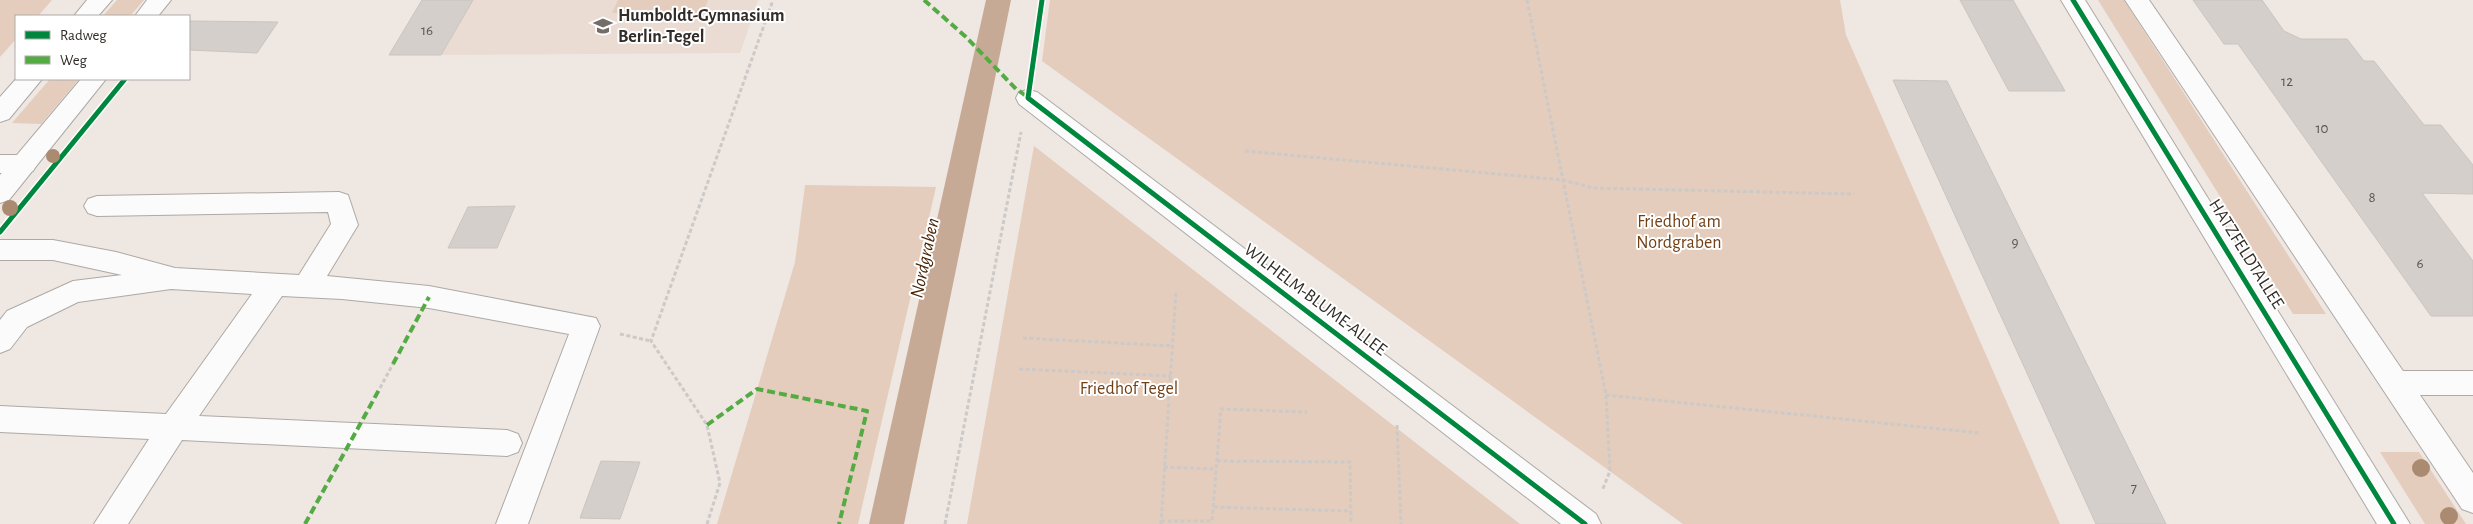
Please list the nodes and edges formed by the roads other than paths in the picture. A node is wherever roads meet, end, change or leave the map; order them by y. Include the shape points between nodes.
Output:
1 (100, 0) edge
2 (160, 0) edge
3 (2073, 0) edge
4 (2137, 0) edge
5 (86, 15) edge
6 (147, 15) edge
7 (29, 80) edge
8 (93, 80) edge
9 (1026, 110) road end
10 (0, 113) edge
11 (12, 164) edge
12 (0, 193) edge
13 (96, 206) dead end
14 (0, 250) edge
15 (175, 279) junction
16 (275, 284) junction
17 (307, 286) junction
18 (0, 341) edge
19 (2395, 383) junction
20 (2473, 383) edge
21 (0, 419) edge
22 (174, 427) junction
23 (507, 442) dead end
24 (2473, 499) edge
25 (110, 524) edge
26 (512, 524) edge
27 (1586, 524) edge
28 (2394, 524) edge

1 - 5 street
2 - 6 street
3 - 28 street, HATZFELDTALLEE
4 - 19 street
7 - 10 street
8 - 11 street
9 - 27 street, WILHELM-BLUME-ALLEE via 1392,375
11 - 12 street
13 - 17 street via 339,202 345,225
14 - 15 street via 53,250
15 - 16 street
15 - 18 street via 73,292 17,319
16 - 17 street
16 - 22 street
17 - 26 street via 429,297 586,326
19 - 20 street
19 - 24 street
21 - 22 street
22 - 23 street
22 - 25 street

